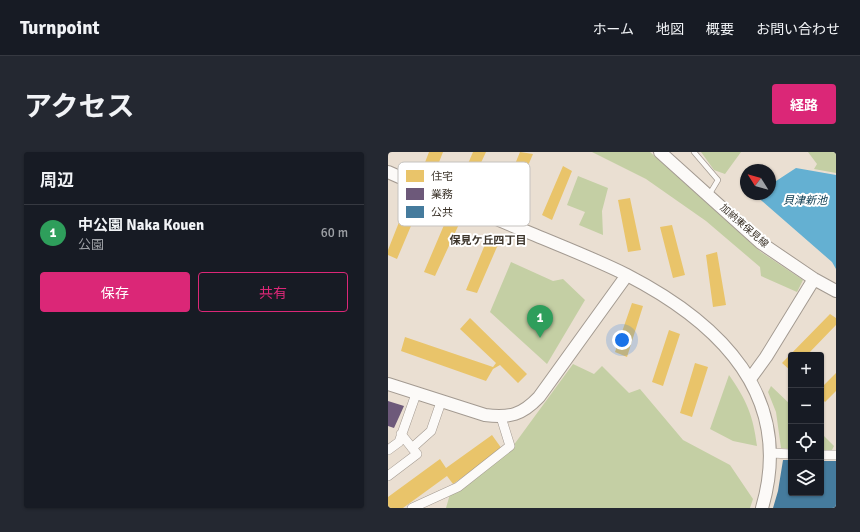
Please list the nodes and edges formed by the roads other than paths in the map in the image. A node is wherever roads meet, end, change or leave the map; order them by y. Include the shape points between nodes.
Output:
1 (660, 152) edge
2 (694, 152) edge
3 (388, 172) edge
4 (398, 176) edge
5 (709, 195) junction
6 (513, 226) edge
7 (627, 275) junction
8 (814, 279) junction
9 (836, 291) edge
10 (750, 379) junction
11 (388, 384) edge
12 (416, 394) junction
13 (442, 402) junction
14 (501, 417) junction
15 (401, 434) junction
16 (412, 448) junction
17 (388, 450) edge
18 (771, 454) junction
19 (788, 454) edge
20 (824, 455) edge
21 (836, 456) edge
22 (388, 476) edge
23 (412, 508) edge
24 (762, 508) edge

1 - 5 street, 加納東保見線
2 - 5 lane via 718,180
3 - 4 street
5 - 8 street, 加納東保見線 via 761,243
6 - 7 street
7 - 10 street via 658,293 702,326 738,361
7 - 14 street via 540,397 529,408
8 - 9 street, 加納東保見線
8 - 10 street
10 - 18 street via 759,397
11 - 12 street
12 - 13 street
12 - 15 street
13 - 14 street via 485,415
13 - 16 street via 431,431
14 - 23 street via 510,446 458,487
15 - 16 street
15 - 17 street via 399,442
16 - 22 street via 417,454
18 - 19 street
18 - 24 street
20 - 21 street

